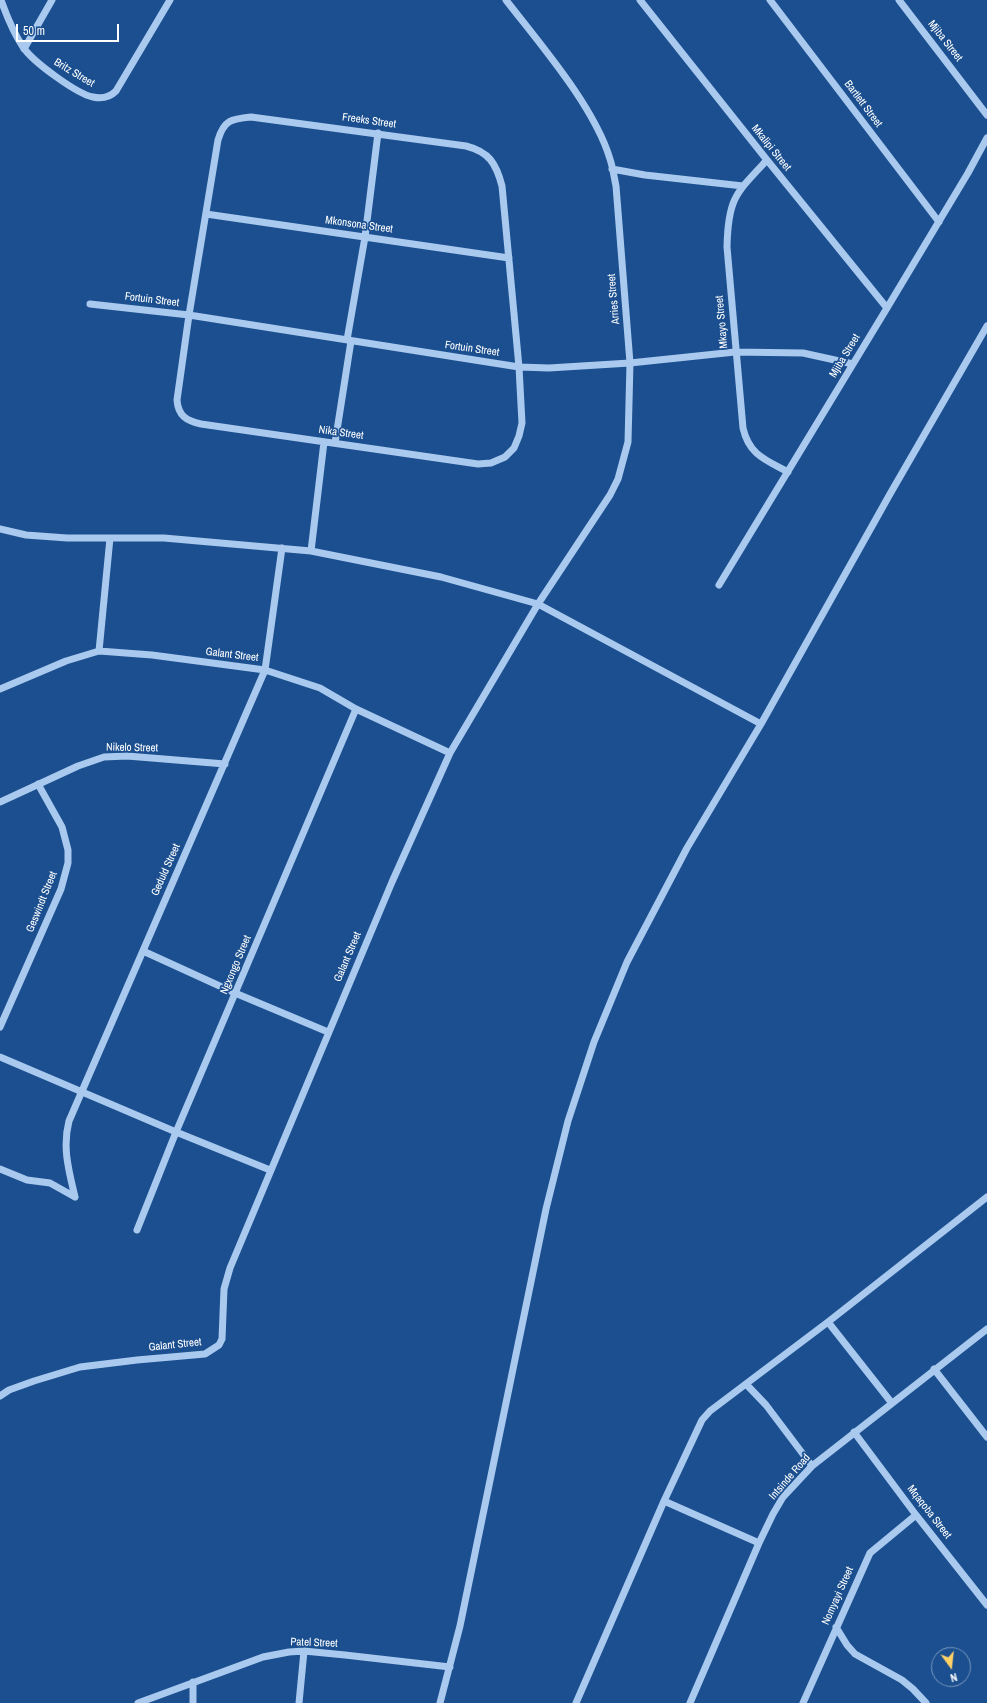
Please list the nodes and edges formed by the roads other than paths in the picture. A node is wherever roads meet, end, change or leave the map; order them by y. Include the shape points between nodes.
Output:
1 (1, 0) edge
2 (52, 0) edge
3 (170, 0) edge
4 (506, 0) edge
5 (640, 0) edge
6 (770, 0) edge
7 (899, 0) edge
8 (24, 49) junction
9 (987, 115) edge
10 (378, 133) junction
11 (987, 138) edge
12 (767, 160) junction
13 (612, 169) junction
14 (743, 186) junction
15 (206, 214) junction
16 (938, 222) junction
17 (365, 237) junction
18 (509, 258) junction
19 (90, 304) dead end
20 (888, 308) junction
21 (189, 315) junction
22 (987, 326) edge
23 (349, 341) junction
24 (736, 352) junction
25 (630, 363) junction
26 (853, 364) junction
27 (519, 367) junction
28 (324, 442) junction
29 (335, 443) junction
30 (788, 472) junction
31 (0, 529) edge
32 (110, 538) junction
33 (282, 548) junction
34 (311, 551) junction
35 (719, 584) dead end
36 (538, 604) junction
37 (99, 651) junction
38 (265, 670) junction
39 (0, 689) edge
40 (356, 709) junction
41 (761, 724) junction
42 (450, 753) junction
43 (225, 764) junction
44 (38, 784) junction
45 (0, 802) edge
46 (143, 951) junction
47 (235, 993) junction
48 (0, 1028) edge
49 (328, 1032) junction
50 (0, 1056) edge
51 (82, 1091) junction
52 (176, 1132) junction
53 (0, 1169) edge
54 (270, 1170) junction
55 (987, 1197) edge
56 (137, 1230) dead end
57 (828, 1322) junction
58 (987, 1329) edge
59 (934, 1369) junction
60 (746, 1384) junction
61 (0, 1396) edge
62 (892, 1402) junction
63 (854, 1432) junction
64 (987, 1437) edge
65 (812, 1466) junction
66 (664, 1501) junction
67 (916, 1515) junction
68 (759, 1543) junction
69 (987, 1605) edge
70 (836, 1627) junction
71 (304, 1651) junction
72 (450, 1667) junction
73 (193, 1682) junction
74 (138, 1703) edge
75 (193, 1703) edge
76 (299, 1703) edge
77 (440, 1703) edge
78 (576, 1703) edge
79 (690, 1703) edge
80 (803, 1703) edge
81 (926, 1703) edge

1 - 8 street, Britz Street via 12,29
2 - 8 street
3 - 8 street, Britz Street via 112,95 92,97 84,93 45,69
4 - 13 street, Arries Street via 586,110 602,139
5 - 12 street, Mkalipi Street
6 - 16 street, Bartlett Street
7 - 9 street, Mjiba Street
10 - 15 street, Freeks Street via 264,118 231,120 225,124 218,140
10 - 17 street
10 - 18 street, Freeks Street via 466,146 484,153 491,159 500,175
11 - 16 street, Mjiba Street
12 - 14 street, Mkayo Street
12 - 20 street, Mkalipi Street
13 - 14 street
13 - 25 street, Arries Street via 616,186
14 - 24 street, Mkayo Street via 736,196 728,221 727,247
15 - 17 street, Mkonsona Street
15 - 21 street, Freeks Street
16 - 20 street, Mjiba Street
17 - 18 street, Mkonsona Street
17 - 23 street
18 - 27 street, Freeks Street
19 - 21 street, Fortuin Street
20 - 26 street, Mjiba Street
21 - 23 street, Fortuin Street
21 - 28 street, Nika Street via 177,400 180,414 202,424
22 - 41 street
23 - 27 street, Fortuin Street
23 - 29 street
24 - 25 street, Fortuin Street
24 - 26 street, Fortuin Street via 803,353
24 - 30 street, Mkayo Street via 745,440 758,456
25 - 27 street, Fortuin Street via 549,368
25 - 36 street, Arries Street via 628,442 618,478 610,495
26 - 30 street, Mjiba Street
27 - 29 street, Nika Street via 522,423 519,436 514,448 505,457 491,463 478,464
28 - 29 street, Nika Street
28 - 34 street
30 - 35 street, Mjiba Street
31 - 32 street via 26,535
32 - 33 street via 164,538
32 - 37 street
33 - 34 street
33 - 38 street, Geduld Street
34 - 36 street via 441,577
36 - 41 street
36 - 42 street, Galant Street
37 - 38 street, Galant Street via 152,655
37 - 39 street, Galant Street via 74,658
38 - 40 street, Galant Street via 320,688
38 - 43 street, Geduld Street
40 - 42 street, Galant Street
40 - 47 street, Ngxongo Street
41 - 72 street via 687,848 627,962 592,1049 568,1121 546,1209
42 - 49 street, Galant Street
43 - 44 street, Nikelo Street via 127,756 109,757 92,760
43 - 46 street, Geduld Street
44 - 45 street, Nikelo Street
44 - 48 street, Geswindt Street via 62,827 68,850 68,863 61,889
46 - 47 street
46 - 51 street, Geduld Street
47 - 49 street
47 - 52 street, Ngxongo Street
49 - 54 street, Galant Street
50 - 51 street
51 - 52 street
51 - 53 street, Geduld Street via 66,1133 66,1158 75,1197 50,1183 27,1180
52 - 54 street
52 - 56 street, Ngxongo Street
54 - 61 street, Galant Street via 230,1268 224,1289 222,1339 214,1350 205,1354 80,1368 34,1381
55 - 57 street
57 - 60 street
57 - 62 street
58 - 59 street, Intsinde Road
59 - 62 street, Intsinde Road
59 - 64 street
60 - 65 street via 766,1405
60 - 66 street via 702,1420
62 - 63 street, Intsinde Road
63 - 65 street, Intsinde Road
63 - 67 street, Mqaqoba Street
65 - 68 street, Intsinde Road via 783,1497
66 - 68 street
66 - 78 street
67 - 69 street, Mqaqoba Street
67 - 70 street, Nomyayi Street via 870,1553
68 - 79 street, Intsinde Road
70 - 80 street, Nomyayi Street
70 - 81 street via 855,1654 902,1680
71 - 72 street, Patel Street
71 - 73 street, Patel Street via 263,1657
71 - 76 street
72 - 77 street
73 - 74 street, Patel Street
73 - 75 street

